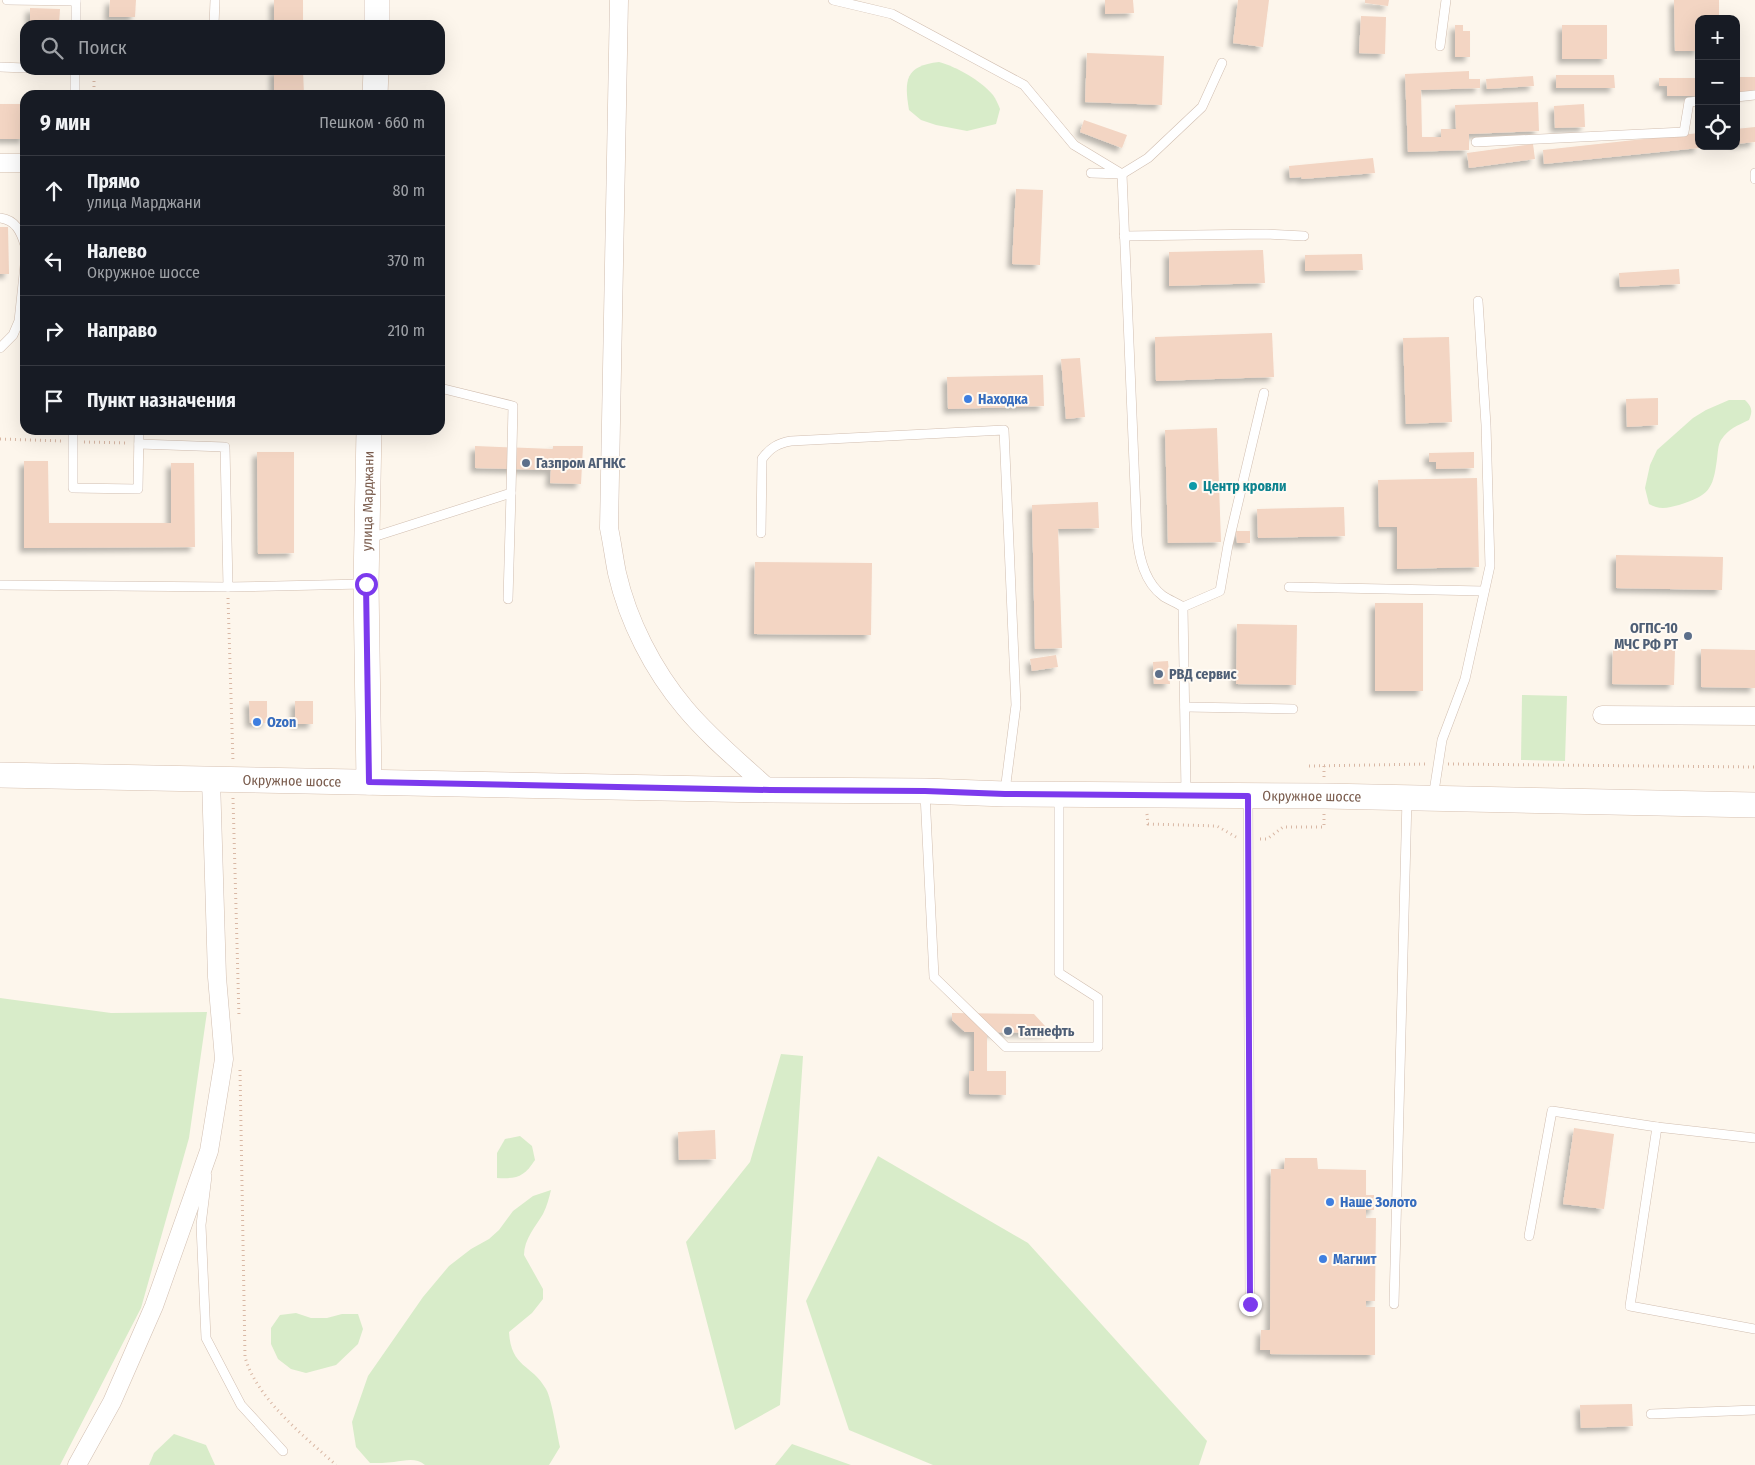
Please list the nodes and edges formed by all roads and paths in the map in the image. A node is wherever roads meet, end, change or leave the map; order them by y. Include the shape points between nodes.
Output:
1 (7, 0) edge
2 (76, 0) edge
3 (215, 0) edge
4 (377, 0) edge
5 (619, 0) edge
6 (832, 0) edge
7 (1446, 0) edge
8 (76, 20) edge
9 (214, 20) edge
10 (377, 20) edge
11 (1440, 46) dead end
12 (1222, 63) dead end
13 (0, 67) edge
14 (20, 68) edge
15 (75, 75) edge
16 (376, 75) edge
17 (75, 90) edge
18 (375, 90) edge
19 (1755, 95) edge
20 (1740, 97) edge
21 (1695, 101) edge
22 (1476, 142) dead end
23 (0, 162) edge
24 (20, 163) edge
25 (1091, 173) dead end
26 (1755, 173) edge
27 (1122, 174) junction
28 (1755, 179) edge
29 (0, 218) edge
30 (20, 232) edge
31 (1124, 236) junction
32 (1304, 236) dead end
33 (1478, 301) dead end
34 (20, 315) edge
35 (0, 348) edge
36 (445, 389) edge
37 (1264, 393) dead end
38 (73, 435) edge
39 (139, 435) edge
40 (369, 435) edge
41 (139, 444) junction
42 (511, 493) junction
43 (762, 532) dead end
44 (367, 538) junction
45 (0, 584) edge
46 (366, 584) junction
47 (228, 587) junction
48 (1289, 587) dead end
49 (1484, 591) junction
50 (508, 599) dead end
51 (1183, 607) junction
52 (1185, 707) junction
53 (1293, 709) dead end
54 (1602, 715) dead end
55 (1755, 716) edge
56 (1438, 764) junction
57 (1309, 766) dead end
58 (1755, 767) edge
59 (0, 775) edge
60 (222, 779) junction
61 (369, 782) junction
62 (770, 790) junction
63 (925, 791) junction
64 (1005, 794) junction
65 (1059, 795) junction
66 (1186, 796) junction
67 (1248, 796) junction
68 (1406, 798) junction
69 (1433, 798) junction
70 (1755, 805) edge
71 (239, 1027) dead end
72 (240, 1066) dead end
73 (1657, 1127) junction
74 (1755, 1138) edge
75 (209, 1151) junction
76 (1530, 1236) dead end
77 (1250, 1304) dead end
78 (1394, 1304) dead end
79 (1755, 1329) edge
80 (1755, 1410) edge
81 (1651, 1414) dead end
82 (283, 1450) dead end
83 (77, 1465) edge
84 (336, 1465) edge

1 - 2 lane
2 - 8 lane
3 - 9 lane
4 - 10 street
5 - 62 street via 610,528 617,573 632,619 653,662 679,700
6 - 27 lane via 892,14 1024,85 1074,145
7 - 11 lane
12 - 27 lane via 1202,107 1148,158
13 - 14 lane
15 - 17 lane
16 - 18 street
19 - 20 lane
21 - 22 lane via 1689,102 1684,132
23 - 24 street
25 - 27 lane
26 - 28 lane
27 - 31 lane
29 - 30 lane via 15,224
31 - 32 lane
31 - 51 lane via 1139,556 1162,596
33 - 49 lane via 1490,566
34 - 35 lane via 13,335
36 - 42 lane via 513,406
37 - 51 lane via 1220,590
38 - 41 lane via 73,488 138,489
39 - 41 lane
40 - 44 street, улица Марджани
41 - 47 lane via 225,447
42 - 44 lane
42 - 50 lane
43 - 64 lane via 762,460 781,443 1004,430 1016,705
44 - 46 street, улица Марджани
45 - 47 lane
46 - 47 lane
46 - 61 street, улица Марджани
47 - 60 path
48 - 49 lane
49 - 56 lane via 1465,679 1442,740
51 - 52 lane
52 - 53 lane
52 - 66 lane
54 - 55 street
56 - 57 path
56 - 58 path
56 - 69 lane
59 - 60 street, Окружное шоссе
60 - 61 street, Окружное шоссе
60 - 71 path
60 - 75 street via 217,977 224,1059
61 - 62 street, Окружное шоссе
62 - 63 street, Окружное шоссе
63 - 64 street, Окружное шоссе
63 - 65 lane via 934,977 1006,1047 1098,1047 1098,998 1059,973
64 - 65 street, Окружное шоссе
65 - 66 street, Окружное шоссе
66 - 67 street, Окружное шоссе
67 - 68 street, Окружное шоссе
67 - 77 lane
68 - 69 street, Окружное шоссе
68 - 78 lane
69 - 70 street, Окружное шоссе
72 - 84 path via 245,1357 259,1388
73 - 74 lane
73 - 76 lane via 1552,1110
73 - 79 lane via 1630,1306
75 - 82 lane via 201,1225 206,1338 241,1405
75 - 83 street via 154,1306 112,1402
80 - 81 lane

